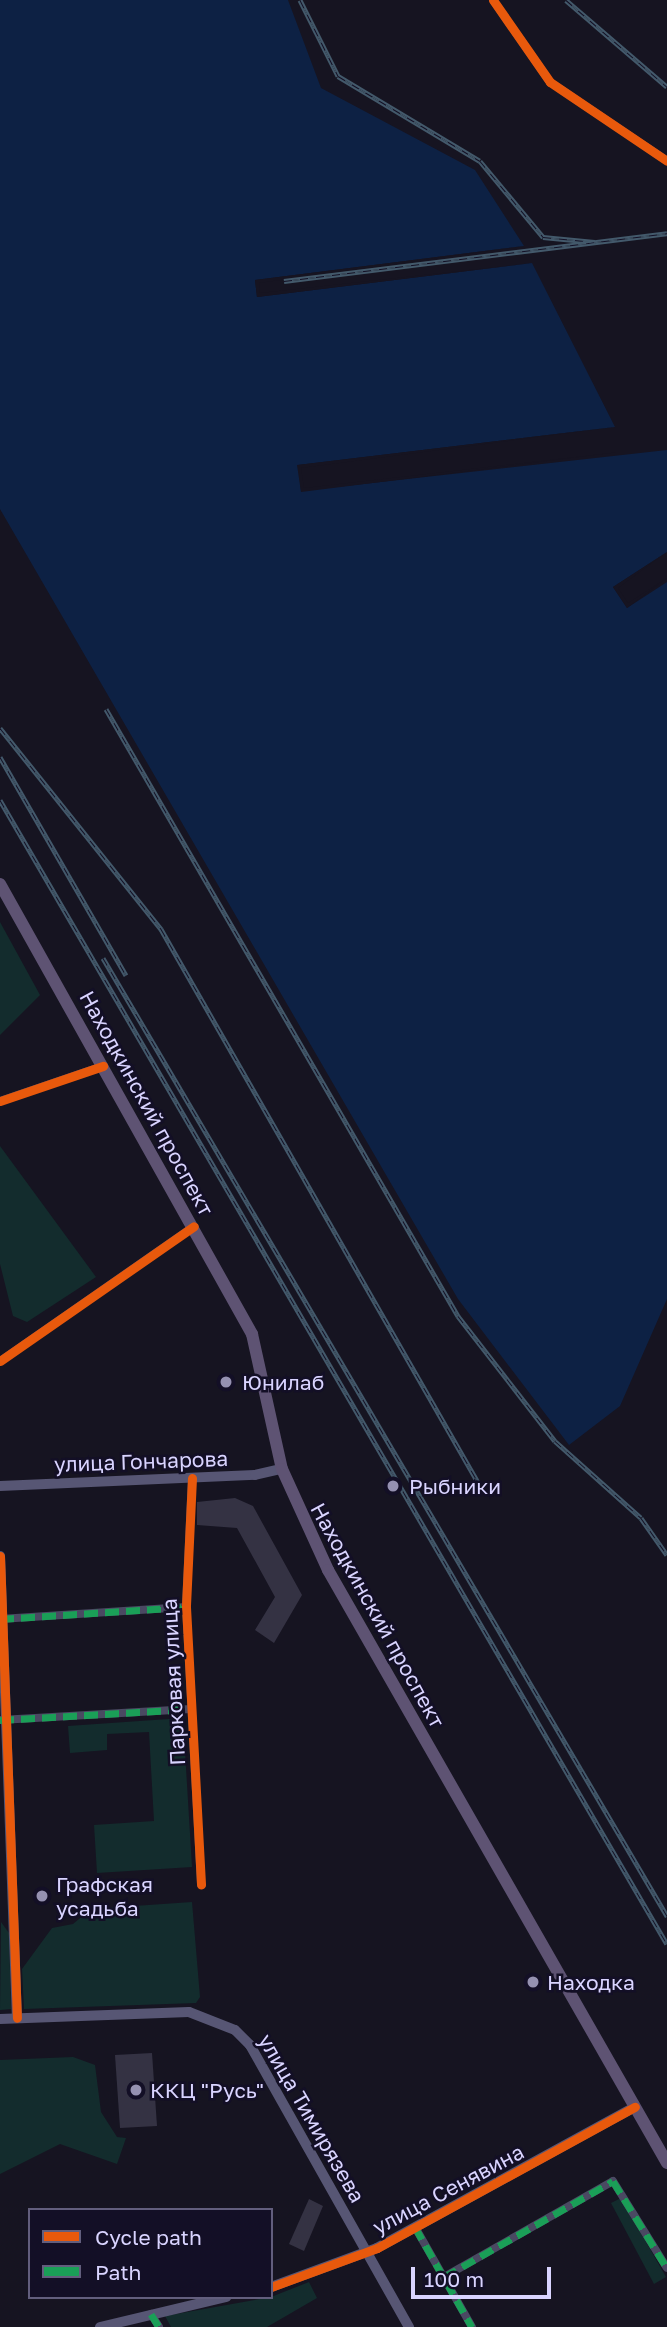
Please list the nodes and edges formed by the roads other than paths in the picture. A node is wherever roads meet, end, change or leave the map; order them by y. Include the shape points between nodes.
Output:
1 (493, 0) edge
2 (667, 161) edge
3 (0, 884) edge
4 (103, 1066) junction
5 (0, 1101) edge
6 (194, 1226) junction
7 (0, 1361) edge
8 (282, 1469) junction
9 (192, 1478) junction
10 (0, 1486) edge
11 (0, 1556) edge
12 (186, 1607) junction
13 (1, 1619) edge
14 (191, 1709) junction
15 (3, 1720) edge
16 (201, 1885) dead end
17 (17, 2014) junction
18 (0, 2019) edge
19 (635, 2107) junction
20 (667, 2163) edge
21 (415, 2227) junction
22 (367, 2252) junction
23 (667, 2268) edge
24 (444, 2277) junction
25 (273, 2286) edge
26 (217, 2299) edge
27 (151, 2314) junction
28 (97, 2327) edge
29 (159, 2327) edge
30 (409, 2327) edge
31 (472, 2327) edge

1 - 2 street via 550,82
3 - 4 main road, Находкинский проспект
4 - 5 street
4 - 6 main road, Находкинский проспект
6 - 7 street
6 - 8 main road, Находкинский проспект via 259,1353
8 - 9 street, улица Гончарова
8 - 19 main road, Находкинский проспект via 334,1583
9 - 10 street, улица Гончарова
9 - 12 street, Парковая улица
11 - 13 street
12 - 13 street
12 - 14 street, Парковая улица
13 - 15 street
14 - 15 street
14 - 16 street, Парковая улица
15 - 17 street
17 - 18 street
17 - 22 street, улица Тимирязева via 209,2015 250,2045
19 - 20 main road, Находкинский проспект
19 - 21 street, улица Сенявина
21 - 22 street, улица Сенявина
21 - 24 street
22 - 25 street, улица Сенявина
22 - 30 street, улица Тимирязева
23 - 24 street via 612,2181
24 - 31 street
26 - 27 street
27 - 28 street
27 - 29 street

